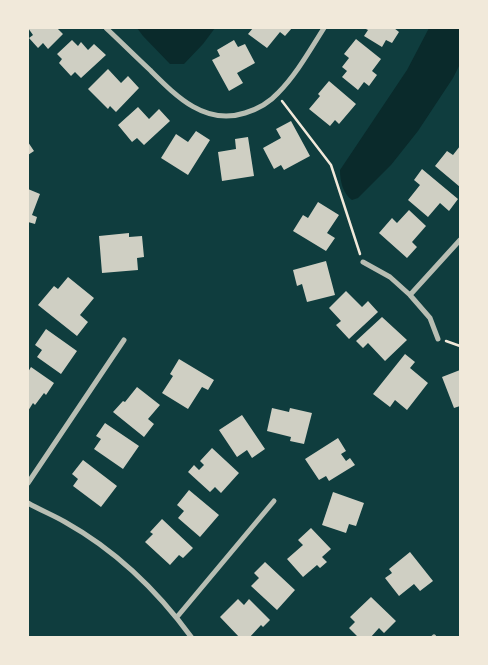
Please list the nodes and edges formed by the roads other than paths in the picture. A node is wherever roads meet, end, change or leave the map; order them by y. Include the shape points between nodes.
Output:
1 (106, 28) edge
2 (324, 28) edge
3 (460, 240) edge
4 (363, 262) road end
5 (410, 295) junction
6 (438, 339) road end
7 (124, 340) dead end
8 (28, 484) edge
9 (274, 501) dead end
10 (28, 504) edge
11 (177, 617) junction
12 (192, 638) edge

1 - 2 street via 178,98 199,111 220,116 241,115 264,105 290,79
3 - 5 street
4 - 5 street via 390,277
5 - 6 street via 430,318
7 - 8 street
9 - 11 street
10 - 11 street via 64,521 118,558 150,586
11 - 12 street

